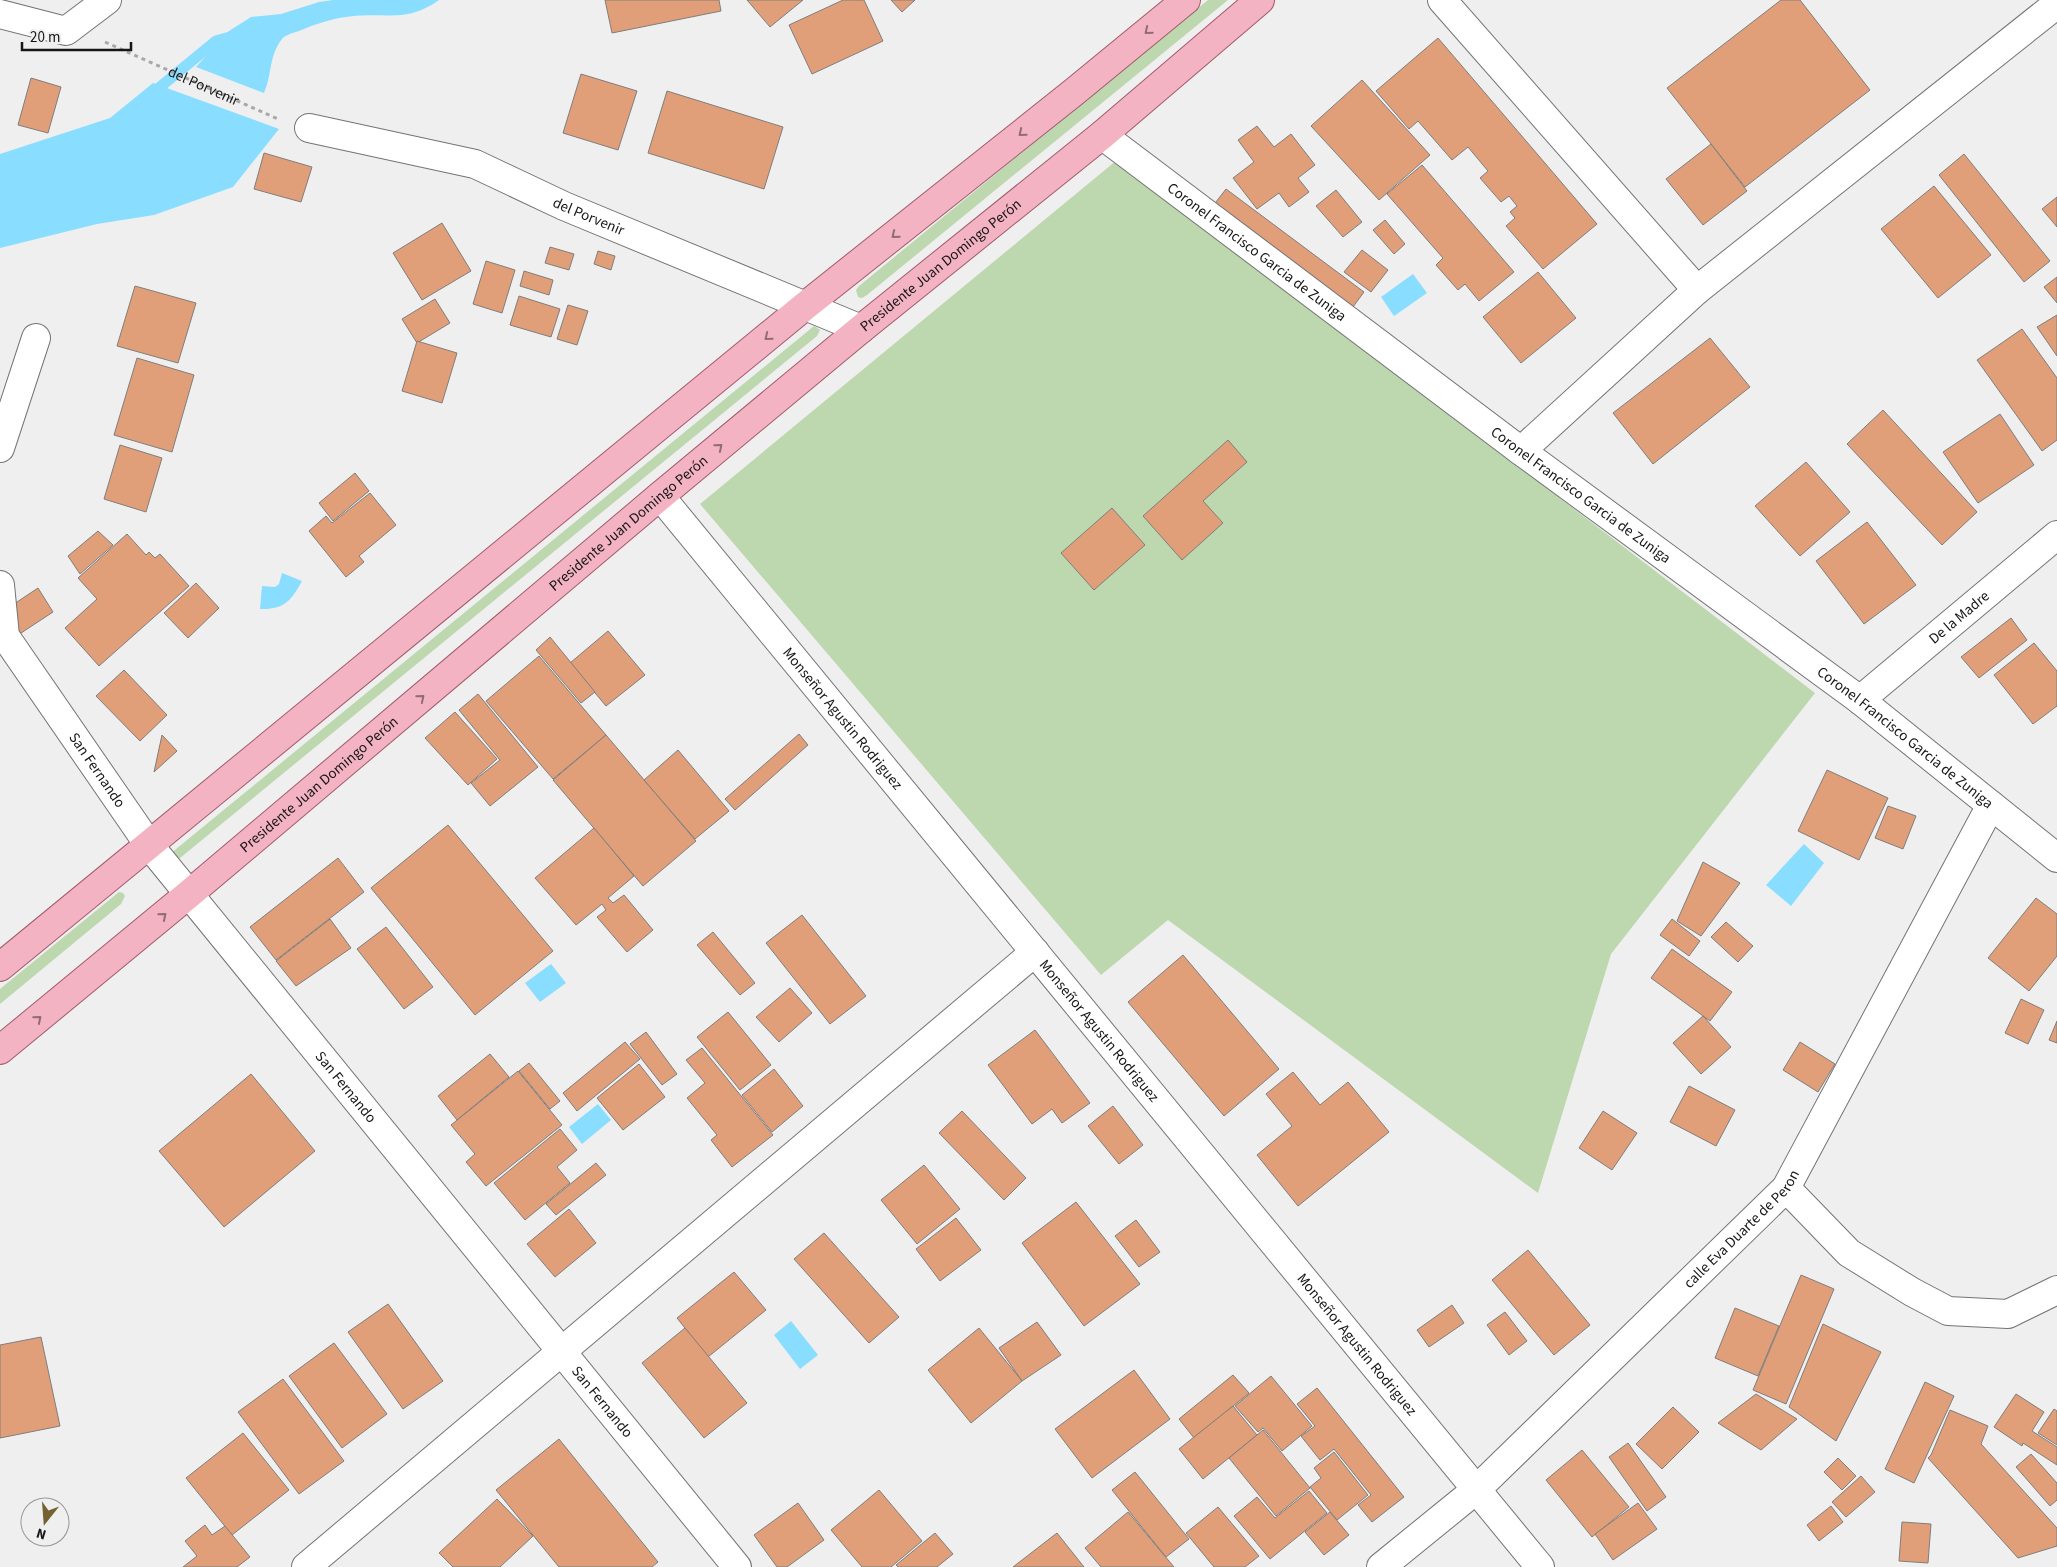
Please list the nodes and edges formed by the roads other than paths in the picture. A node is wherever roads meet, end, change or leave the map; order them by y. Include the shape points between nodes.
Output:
1 (108, 0) edge
2 (1186, 0) edge
3 (1260, 0) edge
4 (1442, 0) edge
5 (2057, 4) edge
6 (0, 14) edge
7 (309, 128) dead end
8 (1102, 135) junction
9 (1697, 290) junction
10 (805, 306) junction
11 (860, 329) junction
12 (36, 338) dead end
13 (0, 448) edge
14 (1521, 451) junction
15 (660, 496) junction
16 (2057, 535) edge
17 (0, 585) edge
18 (2, 637) edge
19 (1860, 700) junction
20 (1991, 805) junction
21 (149, 845) junction
22 (2057, 858) edge
23 (189, 894) junction
24 (1035, 952) junction
25 (0, 967) edge
26 (0, 1050) edge
27 (1786, 1188) junction
28 (2057, 1290) edge
29 (562, 1351) junction
30 (1477, 1489) junction
31 (306, 1567) edge
32 (737, 1567) edge
33 (1381, 1567) edge
34 (1540, 1567) edge

1 - 6 street via 66,31
2 -> 10 main road
3 - 8 main road, Presidente Juan Domingo Perón
4 - 9 street
5 - 9 street
7 - 10 street, del Porvenir via 475,164 564,206
8 - 11 main road, Presidente Juan Domingo Perón
8 - 14 street, Coronel Francisco Garcia de Zuniga
9 - 14 street
10 - 11 street, del Porvenir
10 -> 21 main road
15 -> 11 main road, Presidente Juan Domingo Perón
12 - 13 street
14 - 19 street, Coronel Francisco Garcia de Zuniga
23 -> 15 main road, Presidente Juan Domingo Perón
15 - 24 street, Monseñor Agustin Rodriguez
16 - 19 street, De la Madre
17 - 18 street, San Fernando
18 - 21 street, San Fernando
19 - 20 street, Coronel Francisco Garcia de Zuniga
20 - 22 street, Coronel Francisco Garcia de Zuniga
20 - 27 street, calle Eva Duarte de Peron
21 - 23 street, San Fernando
21 - 25 main road
26 -> 23 main road, Presidente Juan Domingo Perón
23 - 29 street, San Fernando
24 - 29 street
24 - 30 street, Monseñor Agustin Rodriguez
27 - 28 street via 1849,1253 1948,1311 2008,1314
27 - 30 street, calle Eva Duarte de Peron
29 - 31 street
29 - 32 street, San Fernando
30 - 33 street, calle Eva Duarte de Peron
30 - 34 street, Monseñor Agustin Rodriguez

